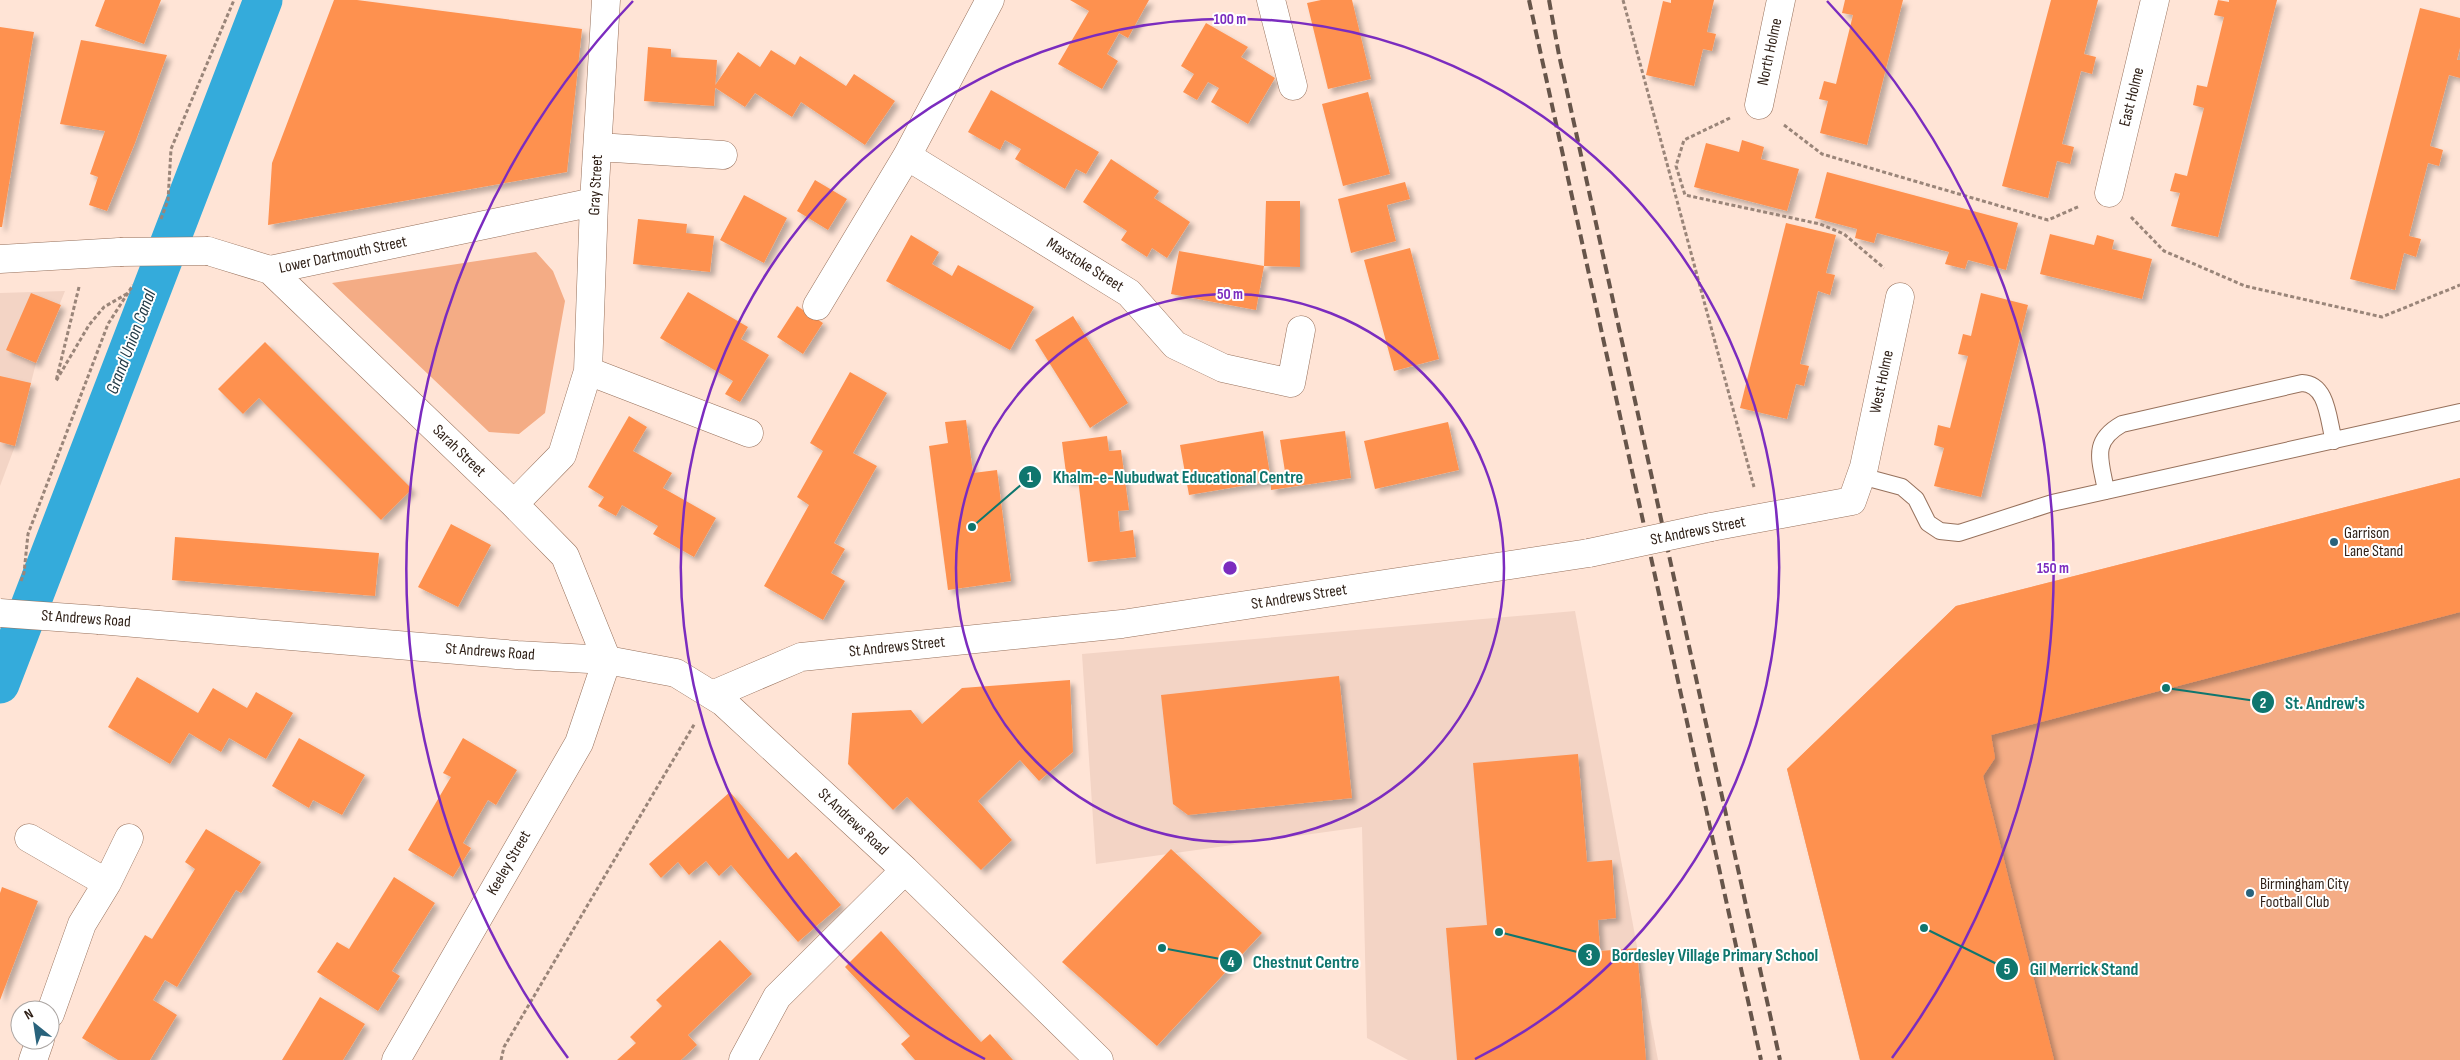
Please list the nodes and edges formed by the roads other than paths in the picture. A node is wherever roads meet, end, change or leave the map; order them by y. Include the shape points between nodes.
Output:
1 (606, 0) edge
2 (1271, 0) edge
3 (1781, 0) edge
4 (2155, 0) edge
5 (987, 1) edge
6 (1293, 86) dead end
7 (1759, 105) road end
8 (598, 147) junction
9 (723, 155) dead end
10 (908, 156) junction
11 (2109, 193) road end
12 (594, 202) junction
13 (0, 259) edge
14 (270, 270) junction
15 (1900, 297) road end
16 (817, 306) dead end
17 (1301, 330) dead end
18 (588, 371) junction
19 (2460, 412) edge
20 (749, 433) dead end
21 (2334, 440) junction
22 (1863, 471) junction
23 (2106, 491) junction
24 (514, 504) junction
25 (0, 613) edge
26 (607, 660) junction
27 (712, 695) junction
28 (29, 838) dead end
29 (130, 838) dead end
30 (905, 870) junction
31 (107, 883) junction
32 (55, 1000) edge
33 (396, 1060) edge
34 (743, 1060) edge
35 (1099, 1060) edge

1 - 8 street, Gray Street
2 - 6 street
3 - 7 street, North Holme
4 - 11 street, East Holme
5 - 10 street
8 - 9 street
8 - 12 street, Gray Street
10 - 16 street
10 - 17 street, Maxstoke Street via 1129,293 1175,346 1223,368 1291,382
12 - 14 street, Lower Dartmouth Street
12 - 18 street, Gray Street
13 - 14 street, Lower Dartmouth Street, bridge via 87,252 208,251
14 - 24 street, Sarah Street
15 - 22 street, West Holme
18 - 20 street
18 - 24 street, Gray Street via 562,455
19 - 21 lane
21 - 23 lane
21 - 23 lane via 2319,388 2311,383 2302,383 2122,424 2110,430 2100,444 2099,454
22 - 23 lane via 1902,488 1916,499 1928,523 1940,531 1959,533 2052,503
22 - 27 street, St Andrews Street, bridge via 1852,501 1589,553 1122,624 801,657
24 - 26 street, Sarah Street via 565,556
25 - 26 street, St Andrews Road, bridge
26 - 27 street, St Andrews Road via 676,673
26 - 33 street, Keeley Street via 579,743
27 - 30 street, St Andrews Road
28 - 31 street
29 - 31 street
30 - 34 street via 777,997
30 - 35 street, St Andrews Road
31 - 32 street via 82,924

